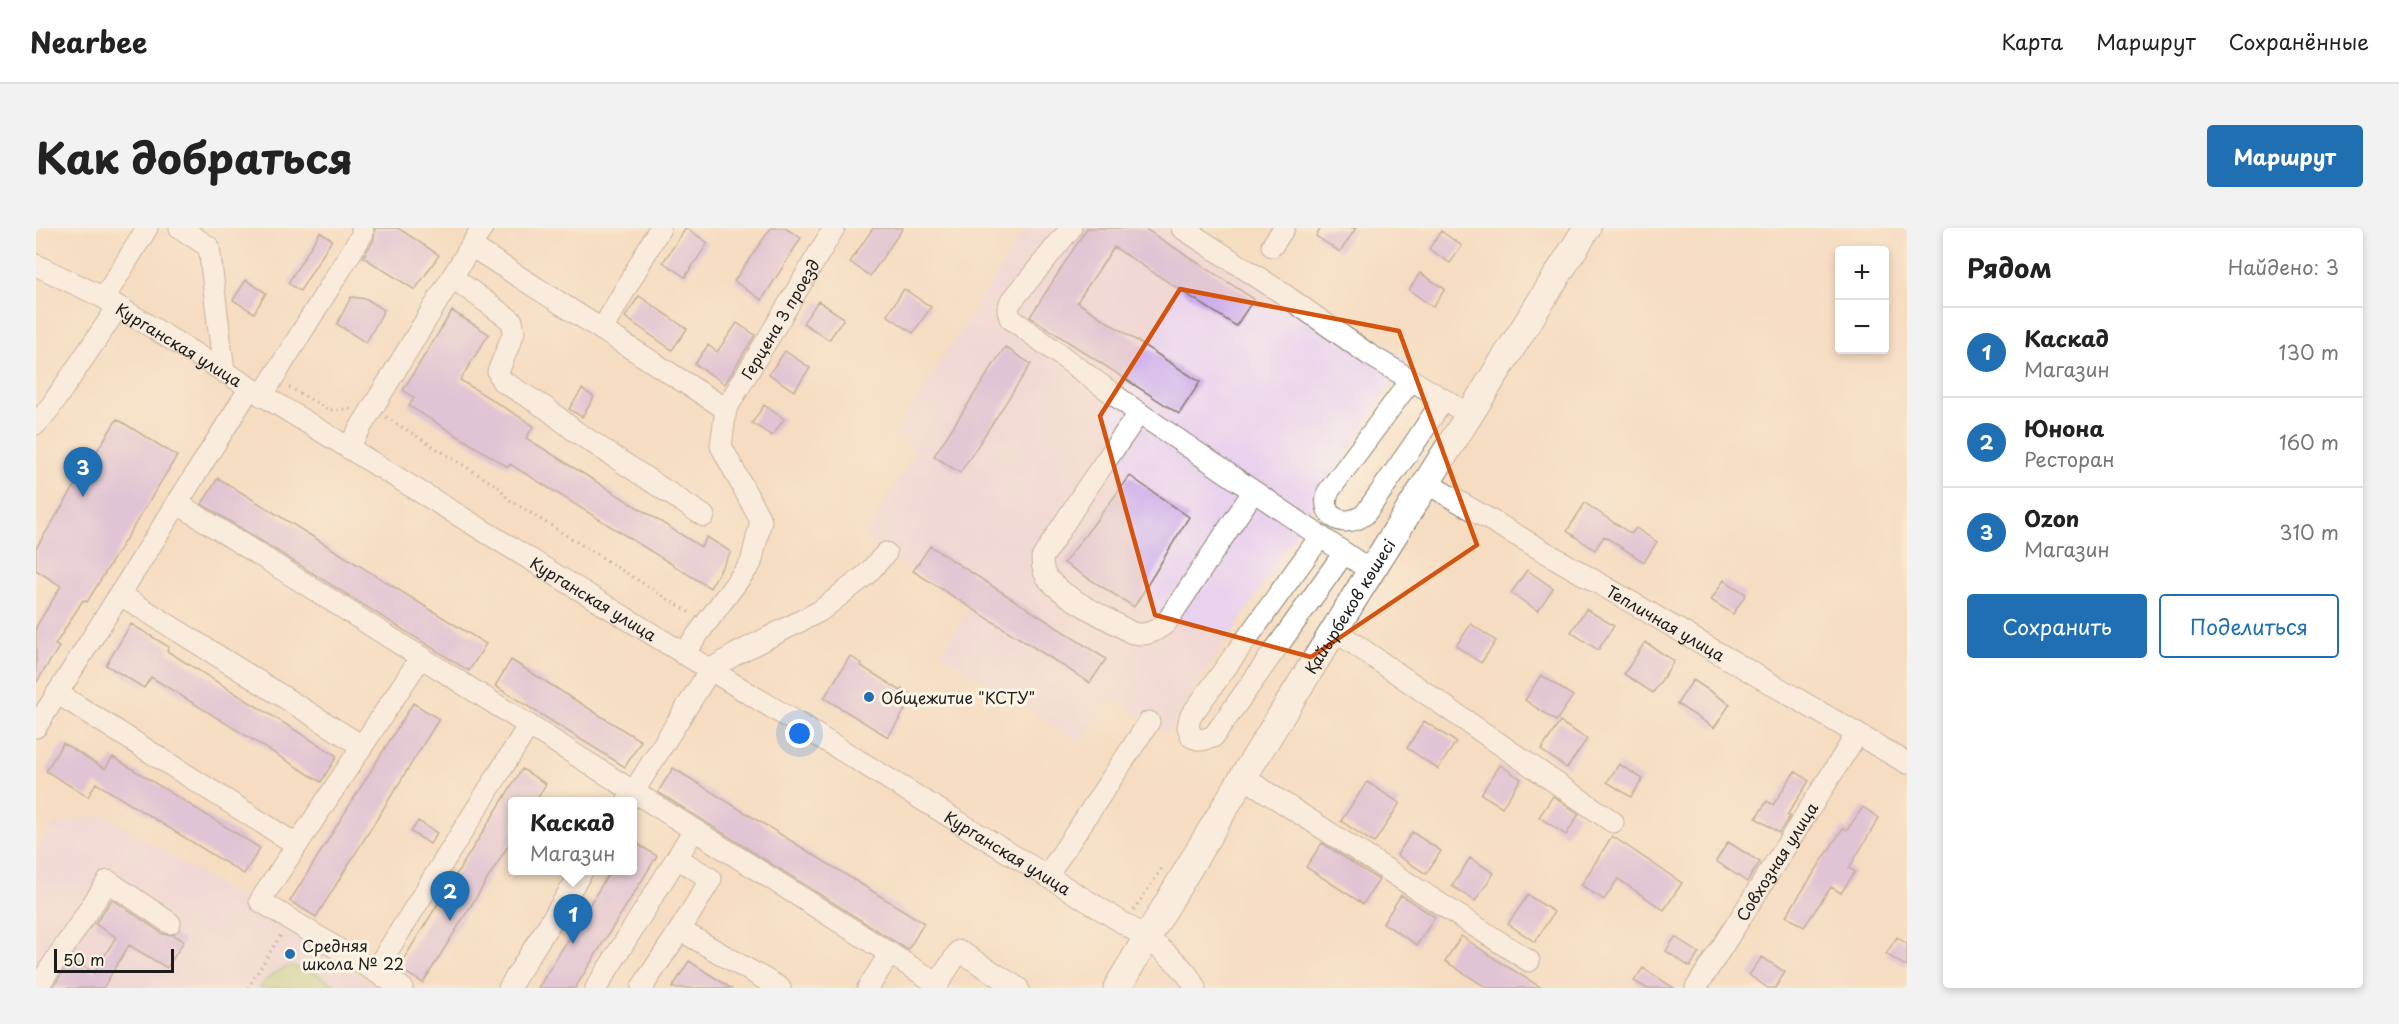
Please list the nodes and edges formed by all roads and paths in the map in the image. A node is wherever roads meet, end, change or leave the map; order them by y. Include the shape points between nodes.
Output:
1 (147, 228) edge
2 (180, 228) edge
3 (362, 228) edge
4 (660, 228) edge
5 (834, 228) edge
6 (1071, 228) edge
7 (1182, 228) edge
8 (1284, 228) edge
9 (1587, 228) edge
10 (477, 237) edge
11 (1272, 246) dead end
12 (38, 271) edge
13 (452, 277) junction
14 (111, 303) junction
15 (602, 330) junction
16 (224, 372) junction
17 (1411, 380) junction
18 (262, 387) junction
19 (1443, 400) junction
20 (372, 409) junction
21 (726, 409) junction
22 (1139, 413) junction
23 (1468, 414) junction
24 (36, 424) edge
25 (348, 448) junction
26 (1425, 482) junction
27 (1253, 492) junction
28 (177, 503) junction
29 (704, 516) dead end
30 (1320, 537) junction
31 (886, 553) dead end
32 (1344, 554) junction
33 (1371, 571) junction
34 (119, 594) junction
35 (704, 625) junction
36 (1334, 630) junction
37 (683, 654) junction
38 (421, 657) junction
39 (710, 670) junction
40 (57, 693) junction
41 (1149, 722) dead end
42 (529, 725) junction
43 (36, 726) edge
44 (1857, 734) junction
45 (362, 746) junction
46 (1907, 763) edge
47 (1243, 777) junction
48 (630, 796) edge
49 (637, 800) edge
50 (1613, 822) dead end
51 (694, 830) junction
52 (297, 845) junction
53 (677, 858) junction
54 (580, 875) edge
55 (1047, 876) junction
56 (291, 920) junction
57 (171, 923) dead end
58 (680, 930) junction
59 (1148, 938) junction
60 (890, 953) junction
61 (1528, 960) dead end
62 (375, 971) junction
63 (40, 985) edge
64 (937, 986) edge
65 (248, 988) edge
66 (402, 988) edge
67 (509, 988) edge
68 (596, 988) edge
69 (644, 988) edge
70 (780, 988) edge
71 (868, 988) edge
72 (1018, 988) edge
73 (1117, 988) edge
74 (1195, 988) edge
75 (1696, 988) edge

1 - 14 street
2 - 16 street via 209,247
3 - 18 street via 363,233
4 - 15 street
5 - 21 street, Герцена 3 проезд
6 - 22 street via 1010,303 1010,318
7 - 17 street
8 - 11 street
9 - 23 main road, Қайырбеков көшесі
10 - 13 street
10 - 15 street
12 - 14 street, Курганская улица
13 - 20 street
13 - 29 street via 512,321 514,332 498,372 502,381
14 - 16 street, Курганская улица
14 - 24 street via 49,409
15 - 21 street
16 - 18 street, Курганская улица
17 - 19 street
17 - 19 street via 1328,492 1327,507 1335,519 1358,520 1365,514
18 - 20 path via 329,410
18 - 25 street, Курганская улица
18 - 28 street
19 - 23 street
20 - 25 street
20 - 35 path via 500,488 508,499 690,612
21 - 35 street via 721,446 761,521 751,563
22 - 27 street
22 - 27 street via 1042,558 1048,580 1066,594 1132,633 1155,632 1166,623
23 - 26 main road, Қайырбеков көшесі
25 - 37 street, Курганская улица
26 - 33 main road, Қайырбеков көшесі
26 - 44 street, Тепличная улица
27 - 30 street
28 - 34 street
28 - 38 street
30 - 32 street
30 - 32 street via 1190,717 1192,737 1213,737
31 - 39 street via 866,575 820,611
32 - 33 street
33 - 36 main road, Қайырбеков көшесі
34 - 40 street
34 - 45 street
35 - 37 street
36 - 47 main road, Қайырбеков көшесі
36 - 50 street
37 - 39 street, Курганская улица
38 - 42 street
38 - 45 street
39 - 48 street
39 - 55 street, Курганская улица
40 - 43 street
40 - 52 street
41 - 55 street
42 - 48 street
42 - 62 street
44 - 46 street, Тепличная улица
44 - 75 street, Совхозная улица
45 - 52 street
47 - 59 main road, Қайырбеков көшесі
47 - 61 street
49 - 51 street
51 - 53 street
51 - 60 street
52 - 56 street via 260,901
53 - 58 street via 711,879
53 - 68 street
54 - 67 street
55 - 59 street, Курганская улица
56 - 62 street
56 - 65 path
57 - 63 street via 108,881
58 - 69 street
58 - 70 street
59 - 73 main road, Қайырбеков көшесі
59 - 74 street, Курганская улица via 1191,977
60 - 64 street
60 - 71 street
62 - 66 street
64 - 72 street via 959,951

